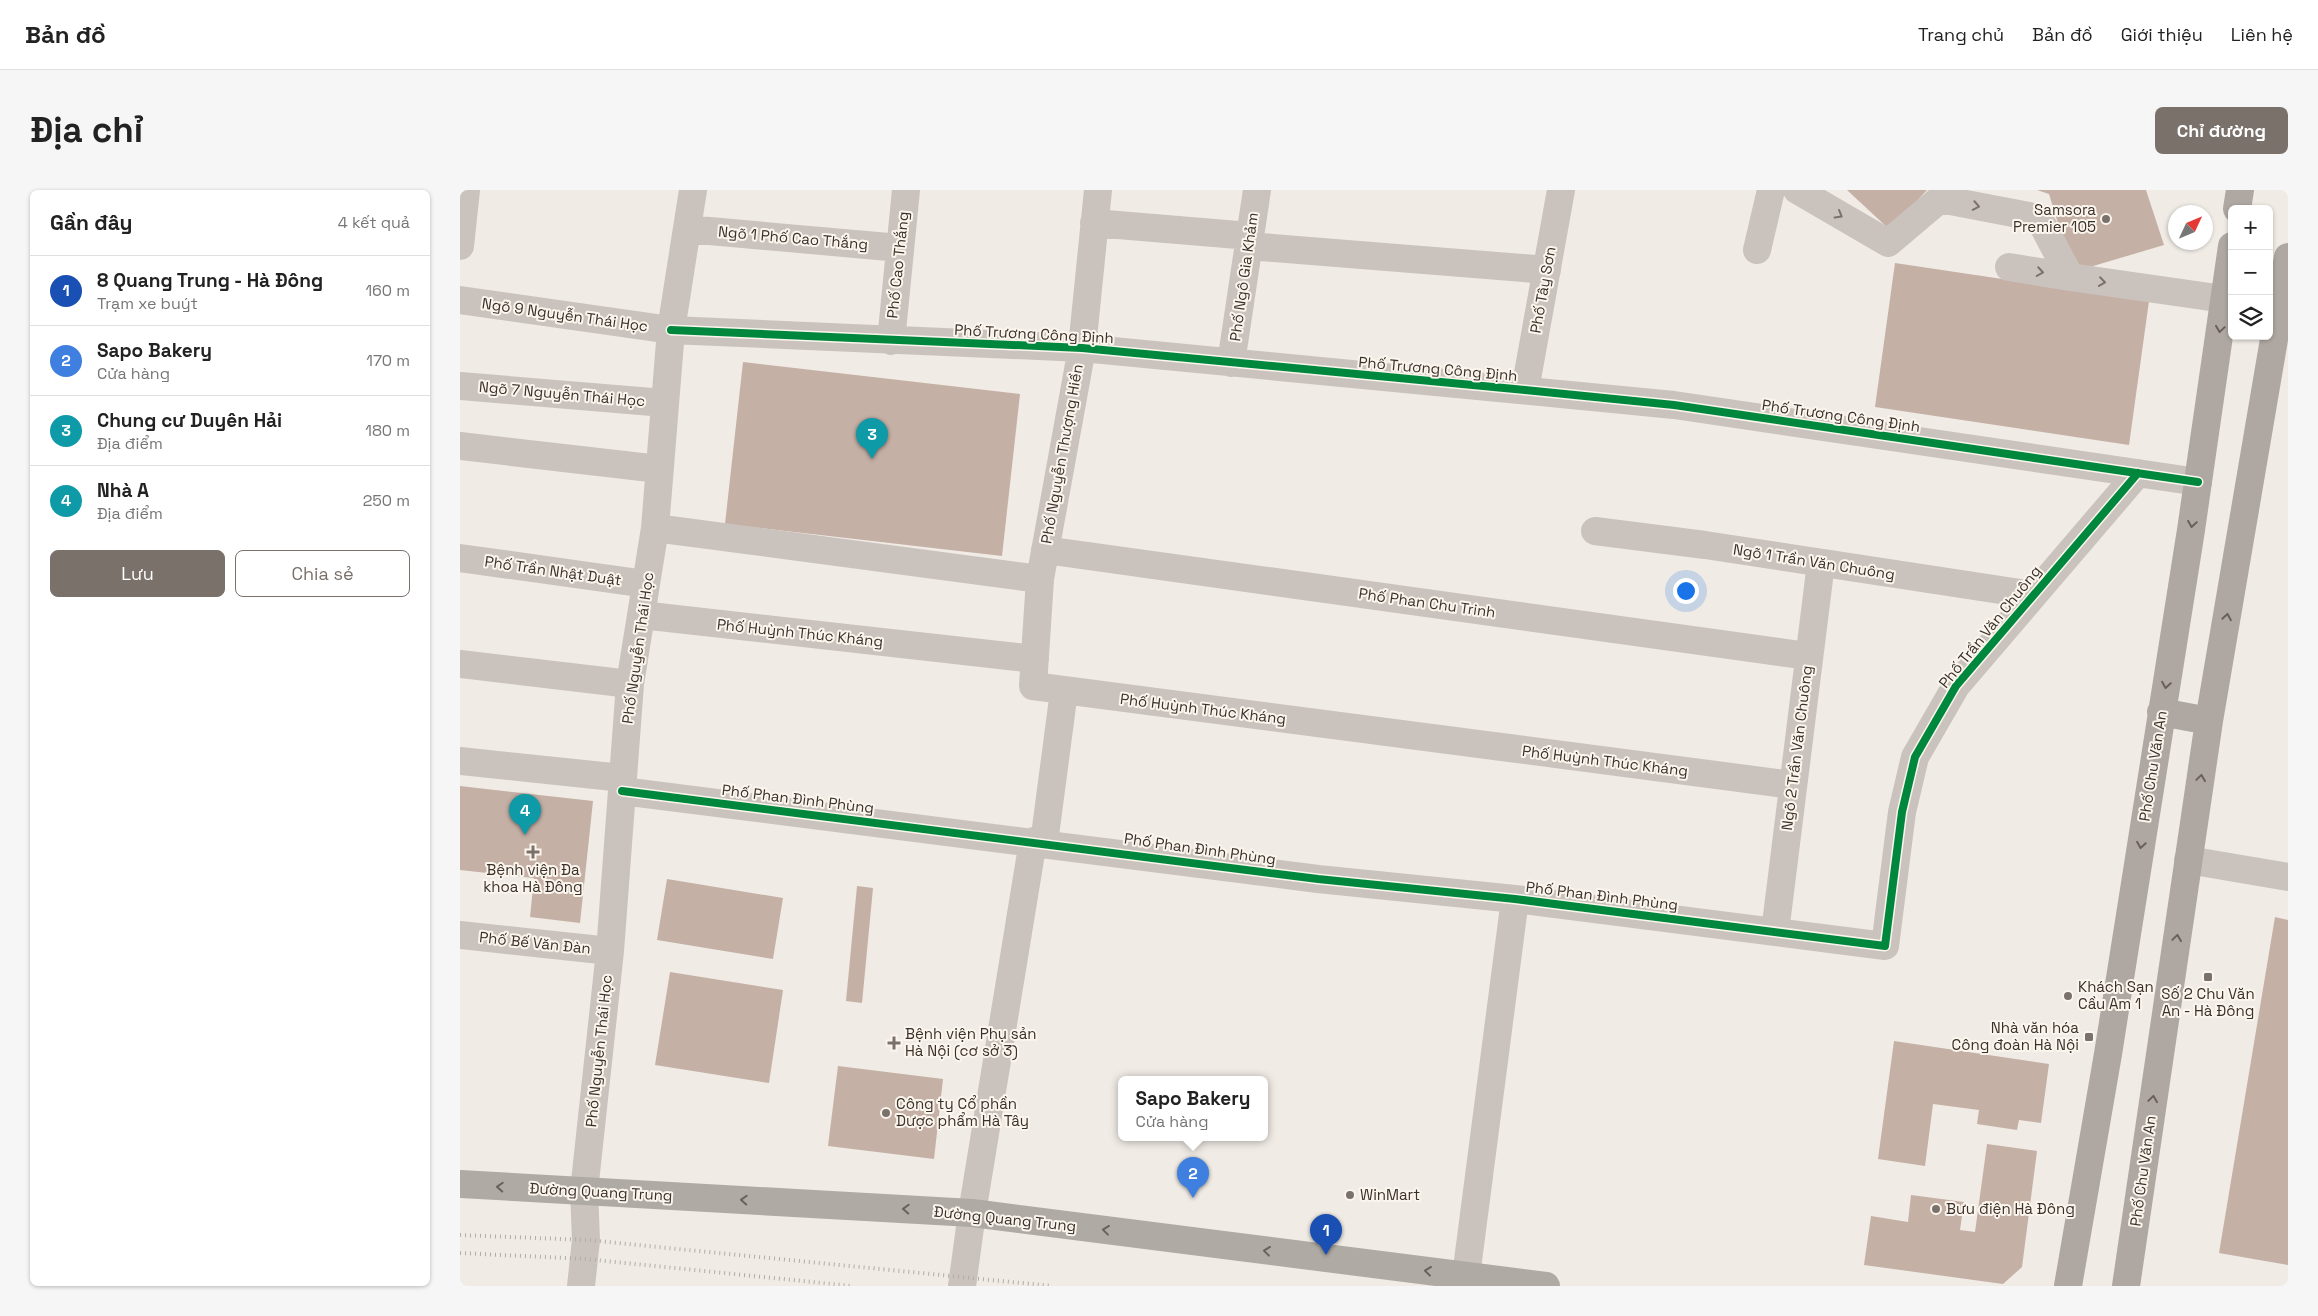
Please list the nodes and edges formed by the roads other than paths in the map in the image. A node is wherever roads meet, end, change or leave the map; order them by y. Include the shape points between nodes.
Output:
1 (692, 190) edge
2 (906, 190) edge
3 (1098, 190) edge
4 (1257, 190) edge
5 (1561, 190) edge
6 (1771, 190) edge
7 (1797, 190) edge
8 (2240, 190) edge
9 (463, 202) edge
10 (2238, 205) edge
11 (1094, 223) junction
12 (687, 229) junction
13 (1249, 241) junction
14 (460, 246) edge
15 (900, 248) junction
16 (1757, 250) dead end
17 (2231, 250) edge
18 (2288, 257) edge
19 (2010, 267) dead end
20 (1547, 270) junction
21 (2070, 277) junction
22 (2224, 299) junction
23 (460, 300) edge
24 (671, 330) junction
25 (891, 341) junction
26 (1082, 348) junction
27 (1231, 363) junction
28 (460, 386) edge
29 (1525, 390) junction
30 (664, 403) junction
31 (460, 446) edge
32 (659, 469) junction
33 (2138, 473) junction
34 (2198, 482) junction
35 (655, 528) junction
36 (1596, 531) dead end
37 (1045, 550) junction
38 (460, 558) edge
39 (1820, 563) junction
40 (1040, 579) junction
41 (646, 584) junction
42 (2033, 595) junction
43 (641, 615) junction
44 (1808, 656) junction
45 (1035, 659) junction
46 (460, 664) edge
47 (630, 684) junction
48 (1064, 691) junction
49 (2161, 712) junction
50 (2209, 721) junction
51 (460, 761) edge
52 (623, 784) junction
53 (1793, 785) junction
54 (1039, 842) junction
55 (2188, 860) junction
56 (2288, 877) edge
57 (1515, 899) junction
58 (1775, 932) junction
59 (460, 935) edge
60 (610, 951) junction
61 (460, 1184) edge
62 (584, 1191) junction
63 (972, 1213) junction
64 (1466, 1276) junction
65 (581, 1286) edge
66 (962, 1286) edge
67 (1546, 1286) edge
68 (2068, 1286) edge
69 (2126, 1286) edge

1 - 12 street, Phố Nguyễn Thái Học
2 - 15 street, Phố Cao Thắng
3 - 11 street, Phố Nguyễn Thượng Hiền
4 - 13 street, Phố Ngô Gia Khảm
5 - 20 street, Phố Tây Sơn
6 - 16 street
7 -> 21 street via 1888,243 1940,199 2039,218
8 - 10 main road
9 - 14 street
11 - 13 street
11 - 26 street, Phố Nguyễn Thượng Hiền
12 - 15 street, Ngõ 1 Phố Cao Thắng
12 - 24 street, Phố Nguyễn Thái Học
13 - 20 street
13 - 27 street, Phố Ngô Gia Khảm
15 - 25 street, Phố Cao Thắng
17 - 22 main road, Phố Chu Văn An
50 -> 18 main road, Phố Chu Văn An
19 -> 21 street
20 - 29 street, Phố Tây Sơn
21 -> 22 street
22 -> 34 main road, Phố Chu Văn An
23 - 24 street, Ngõ 9 Nguyễn Thái Học
24 - 25 street, Phố Trương Công Định
24 - 30 street, Phố Nguyễn Thái Học
25 - 26 street, Phố Trương Công Định
26 - 27 street, Phố Trương Công Định
26 - 37 street, Phố Nguyễn Thượng Hiền
27 - 29 street, Phố Trương Công Định
28 - 30 street, Ngõ 7 Nguyễn Thái Học
29 - 33 street, Phố Trương Công Định via 1674,405
30 - 32 street, Phố Nguyễn Thái Học
31 - 32 street
32 - 35 street, Phố Nguyễn Thái Học
33 - 34 street, Phố Trương Công Định
33 - 42 street, Phố Trần Văn Chuông
34 -> 49 main road, Phố Chu Văn An
35 - 40 street
35 - 41 street, Phố Nguyễn Thái Học
36 - 39 street, Ngõ 1 Trần Văn Chuông
37 - 40 street, Phố Nguyễn Thượng Hiền
37 - 44 street, Phố Phan Chu Trinh
38 - 41 street, Phố Trần Nhật Duật
39 - 42 street, Ngõ 1 Trần Văn Chuông
39 - 44 street, Ngõ 2 Trần Văn Chuông
40 - 45 street, Phố Nguyễn Thượng Hiền
41 - 43 street, Phố Nguyễn Thái Học
42 - 58 street, Phố Trần Văn Chuông via 1956,686 1914,757 1902,812 1885,946
43 - 45 street, Phố Huỳnh Thúc Kháng
43 - 47 street, Phố Nguyễn Thái Học
44 - 53 street, Ngõ 2 Trần Văn Chuông
45 - 48 street, Phố Huỳnh Thúc Kháng via 1033,686
46 - 47 street
47 - 52 street, Phố Nguyễn Thái Học
48 - 53 street, Phố Huỳnh Thúc Kháng
48 - 54 street
49 - 50 main road
49 -> 68 main road, Phố Chu Văn An
55 -> 50 main road, Phố Chu Văn An
51 - 52 street, Phố Phan Đình Phùng
52 - 54 street, Phố Phan Đình Phùng
52 - 60 street, Phố Nguyễn Thái Học
53 - 58 street, Ngõ 2 Trần Văn Chuông
54 - 57 street, Phố Phan Đình Phùng via 1318,879
54 - 63 street
55 - 56 street
69 -> 55 main road, Phố Chu Văn An
57 - 58 street, Phố Phan Đình Phùng
57 - 64 street
59 - 60 street, Phố Bế Văn Đàn
60 - 62 street, Phố Nguyễn Thái Học
62 -> 61 highway, Đường Quang Trung
63 -> 62 highway, Đường Quang Trung
62 - 65 street, Phố Nguyễn Thái Học via 586,1240
64 -> 63 highway, Đường Quang Trung
63 - 66 street
64 - 67 highway, Đường Quang Trung

